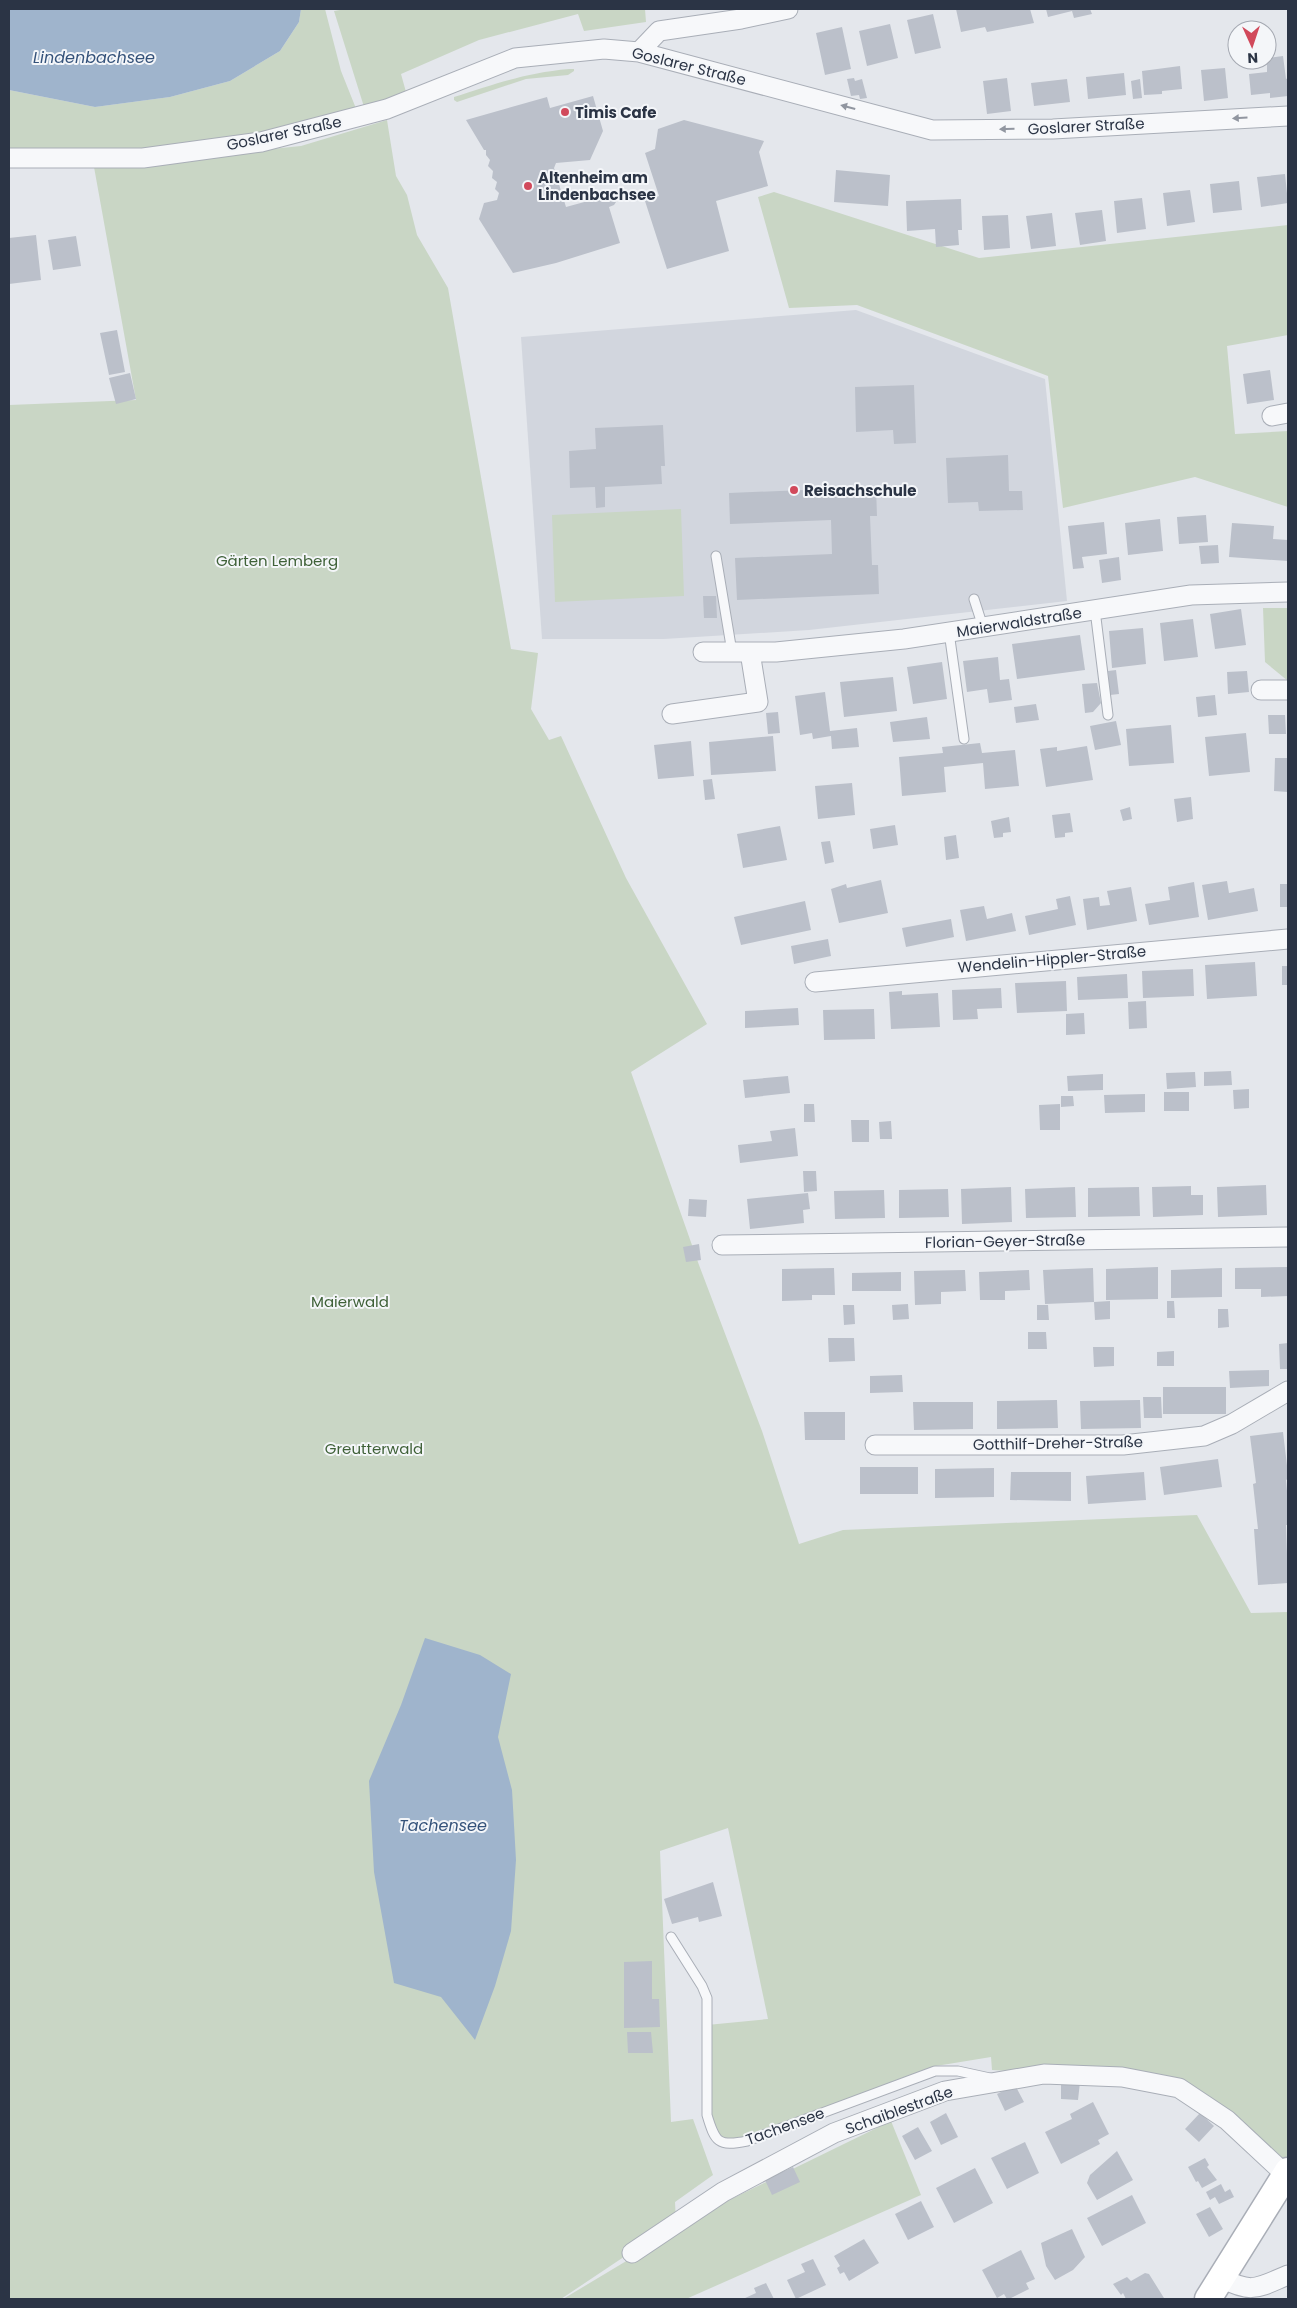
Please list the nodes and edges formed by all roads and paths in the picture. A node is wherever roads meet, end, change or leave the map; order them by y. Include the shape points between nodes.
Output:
1 (788, 9) edge
2 (639, 52) junction
3 (1288, 116) edge
4 (9, 158) edge
5 (716, 556) dead end
6 (1288, 592) edge
7 (974, 599) dead end
8 (1095, 610) junction
9 (983, 627) junction
10 (949, 632) junction
11 (704, 652) dead end
12 (741, 652) junction
13 (1261, 690) dead end
14 (1288, 690) edge
15 (672, 714) dead end
16 (1108, 715) dead end
17 (964, 739) dead end
18 (1288, 939) edge
19 (815, 982) dead end
20 (1288, 1237) edge
21 (722, 1245) dead end
22 (1288, 1391) edge
23 (875, 1445) dead end
24 (671, 1937) dead end
25 (1002, 2081) junction
26 (1287, 2173) edge
27 (632, 2253) dead end
28 (1288, 2275) edge
29 (1215, 2289) edge

1 - 2 street via 659,31
3 -> 2 street, Goslarer Straße via 1053,129 932,130
2 - 4 street, Goslarer Straße via 604,50 515,58 387,109 262,142 143,158
5 - 12 lane
6 - 8 street, Maierwaldstraße via 1190,595
7 - 9 lane
8 - 9 street, Maierwaldstraße
8 - 16 lane
9 - 10 street, Maierwaldstraße
10 - 12 street, Maierwaldstraße via 904,639
10 - 17 lane
11 - 12 street, Maierwaldstraße
12 - 15 street via 758,702
13 - 14 street
18 - 19 street, Wendelin-Hippler-Straße
20 - 21 street, Florian-Geyer-Straße
22 - 23 street, Gotthilf-Dreher-Straße via 1232,1424 1204,1436 1123,1445
24 - 25 lane, Tachensee via 707,1998 707,2115 717,2140 728,2145 935,2071 958,2070
25 - 26 street, Schaiblestraße via 1044,2074 1122,2078 1179,2088 1226,2120
25 - 27 street, Schaiblestraße via 945,2091 834,2133 723,2192
26 - 29 main road
28 - 29 street via 1254,2290 1237,2286

